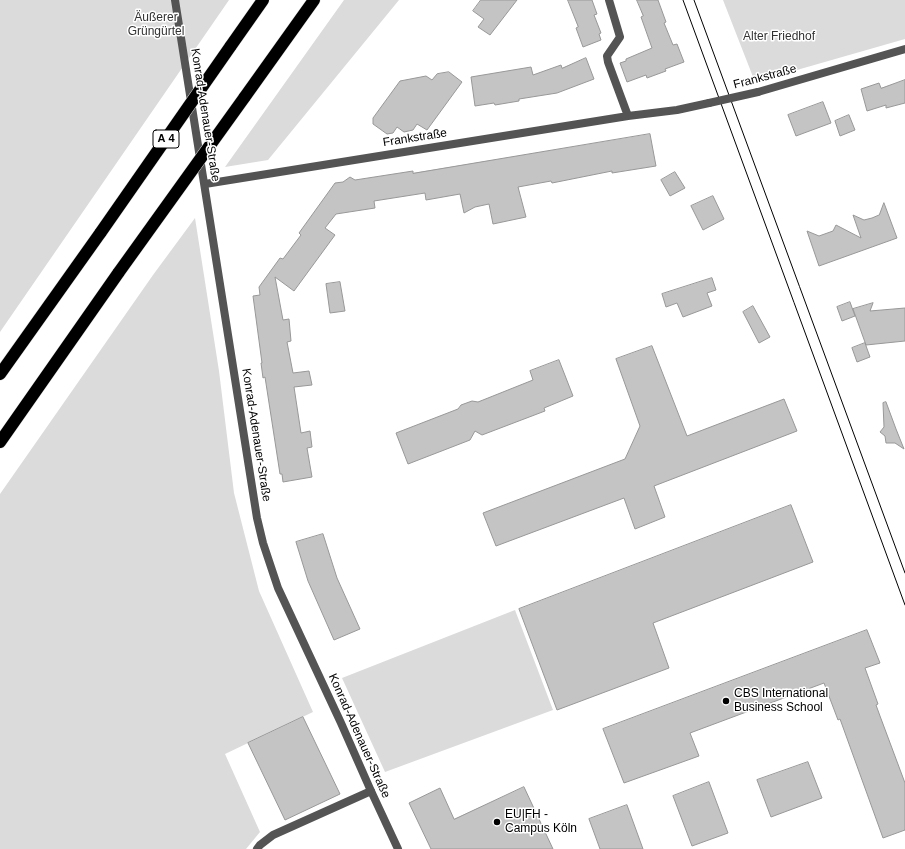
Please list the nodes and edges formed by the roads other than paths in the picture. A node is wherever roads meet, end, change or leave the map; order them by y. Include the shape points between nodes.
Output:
1 (175, 0) edge
2 (263, 0) edge
3 (314, 0) edge
4 (609, 0) edge
5 (905, 49) edge
6 (628, 116) junction
7 (204, 184) junction
8 (0, 374) edge
9 (0, 442) edge
10 (371, 792) junction
11 (257, 849) edge
12 (398, 849) edge

1 - 7 street, Konrad-Adenauer-Straße
2 - 8 highway, A 4, bridge
3 - 9 highway, bridge
4 - 6 street via 620,37 607,56
5 - 6 street, Frankstraße, bridge via 709,104
6 - 7 street, Frankstraße
7 - 10 street, Konrad-Adenauer-Straße via 263,543 278,588
10 - 11 street via 273,835
10 - 12 street, Konrad-Adenauer-Straße

